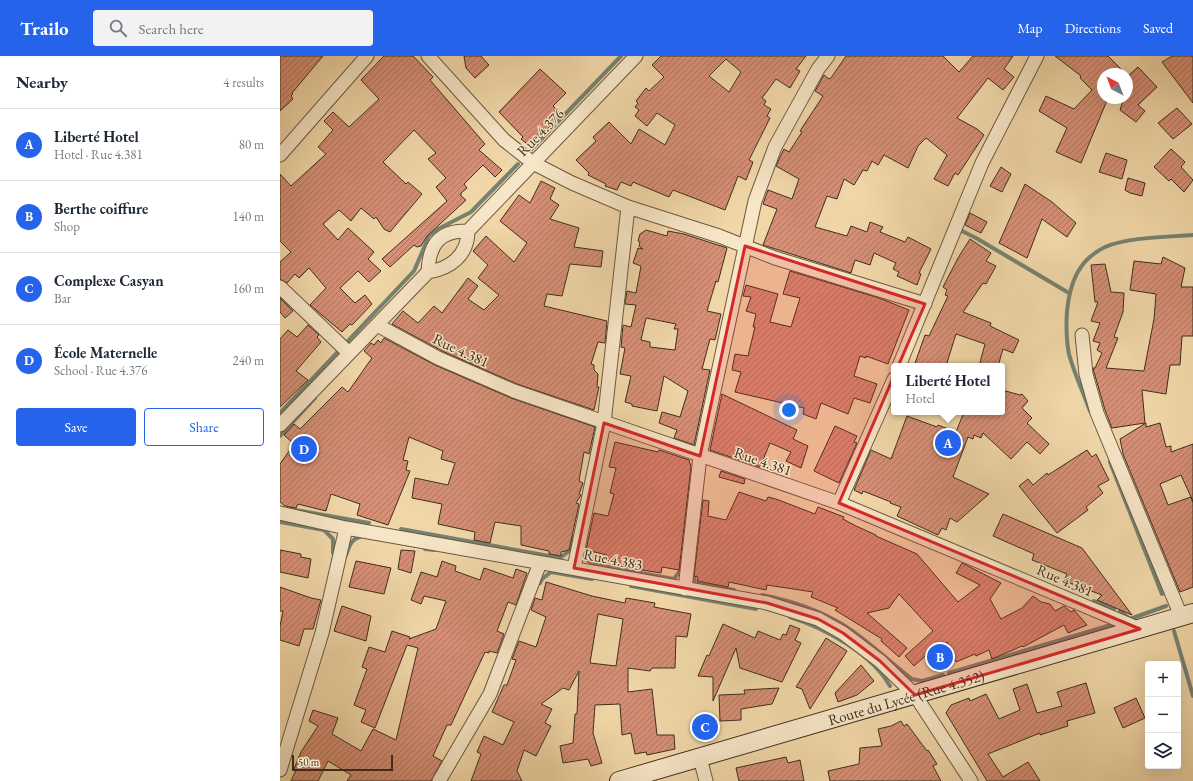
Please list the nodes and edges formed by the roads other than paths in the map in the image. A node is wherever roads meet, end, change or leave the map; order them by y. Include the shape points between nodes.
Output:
1 (368, 56) edge
2 (428, 56) edge
3 (636, 56) edge
4 (828, 56) edge
5 (1036, 56) edge
6 (280, 155) edge
7 (533, 163) junction
8 (628, 207) junction
9 (468, 230) junction
10 (745, 246) junction
11 (428, 272) junction
12 (280, 287) edge
13 (925, 304) junction
14 (377, 325) junction
15 (1082, 334) dead end
16 (349, 353) junction
17 (900, 363) edge
18 (891, 386) edge
19 (604, 423) junction
20 (280, 425) edge
21 (700, 456) junction
22 (839, 503) junction
23 (280, 513) edge
24 (346, 528) junction
25 (540, 563) junction
26 (574, 568) junction
27 (685, 589) junction
28 (1187, 615) edge
29 (1140, 629) junction
30 (915, 695) junction
31 (700, 758) junction
32 (280, 770) edge
33 (439, 781) edge
34 (619, 781) edge
35 (706, 781) edge
36 (971, 781) edge

1 - 6 street
2 - 7 street via 504,140
3 - 7 street, Rue 4.376
4 - 10 street via 775,147 755,201
5 - 13 street via 982,163
7 - 8 street
7 - 9 street, Rue 4.376
8 - 10 street
8 - 19 street
9 - 11 street via 468,239 460,256 444,268
9 - 11 street via 449,232 435,242 428,259
10 - 13 street via 833,277
10 - 21 street
11 - 14 street
12 - 16 street
13 - 17 street
14 - 16 street
14 - 19 street, Rue 4.381 via 452,364 514,391
15 - 28 street via 1086,374 1097,413
16 - 20 street
18 - 22 street
19 - 21 street, Rue 4.381
19 - 26 street
21 - 22 street, Rue 4.381
21 - 27 street
22 - 29 street, Rue 4.381
23 - 24 street, Rue 4.383
24 - 25 street, Rue 4.383
24 - 32 street via 322,634
25 - 26 street, Rue 4.383
25 - 33 street via 490,694
26 - 27 street, Rue 4.383
27 - 30 street, Rue 4.383 via 767,603 818,619 843,633 880,661
28 - 29 main road, Route du Lycée (Rue 4.352)
29 - 30 main road, Route du Lycée (Rue 4.352)
30 - 31 main road, Route du Lycée (Rue 4.352)
30 - 36 street, Rue 4.383
31 - 34 main road, Route du Lycée (Rue 4.352)
31 - 35 street

